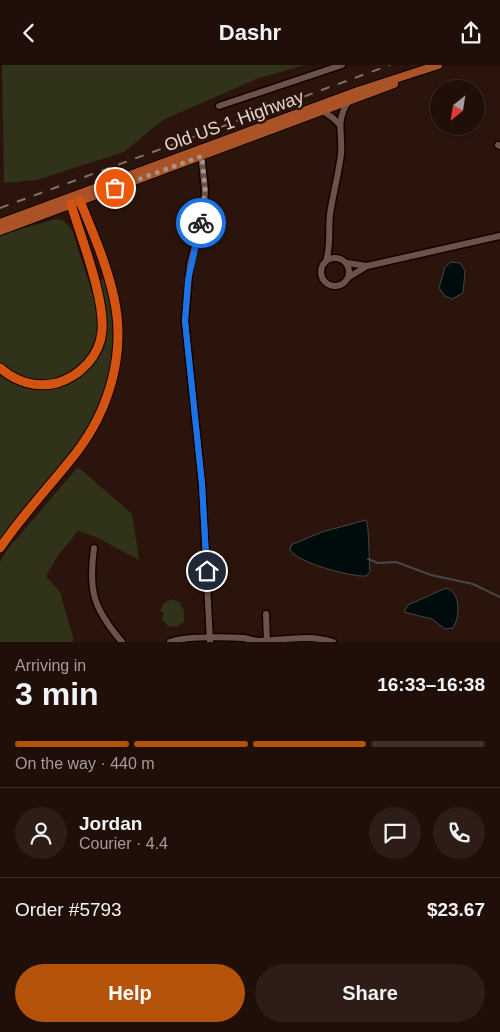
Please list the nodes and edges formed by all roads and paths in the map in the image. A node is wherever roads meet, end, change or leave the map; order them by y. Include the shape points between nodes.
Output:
1 (342, 65) edge
2 (438, 65) edge
3 (401, 79) junction
4 (348, 102) junction
5 (219, 106) dead end
6 (322, 111) junction
7 (339, 124) junction
8 (201, 153) junction
9 (79, 198) junction
10 (70, 201) junction
11 (0, 223) edge
12 (0, 231) edge
13 (500, 236) edge
14 (330, 237) junction
15 (340, 259) junction
16 (326, 261) junction
17 (347, 263) junction
18 (367, 266) junction
19 (349, 277) junction
20 (0, 367) edge
21 (0, 548) edge
22 (94, 549) dead end
23 (266, 614) dead end
24 (210, 640) edge
25 (255, 641) edge
26 (267, 641) edge
27 (122, 642) edge
28 (170, 642) edge
29 (334, 642) edge

1 - 5 street
2 - 3 main road, Old US 1 Highway
3 - 4 main road, Old US 1 Highway
3 - 8 main road, Old US 1 Highway via 391,79 358,91
4 - 6 main road, Old US 1 Highway
4 - 7 street
6 - 7 street
6 - 8 main road, Old US 1 Highway
7 - 14 street via 342,147 330,208
8 - 9 main road, Old US 1 Highway
8 - 24 street via 204,210 190,265 185,321 202,484
9 - 10 main road, Old US 1 Highway
9 - 21 highway via 114,298 118,339 113,380 86,439
10 - 11 main road
10 - 12 main road
10 - 20 highway via 100,306 102,332 99,344 84,368 74,376 49,385 25,383
13 - 18 street
14 - 15 street
14 - 16 street
15 - 16 street
15 - 17 street
16 - 19 street via 321,274 329,285 338,286
17 - 18 street
17 - 19 street
18 - 19 street
22 - 27 street via 90,574 92,591 99,611
23 - 26 street
24 - 25 street via 242,638
24 - 28 street
25 - 26 street
26 - 29 street via 321,638

